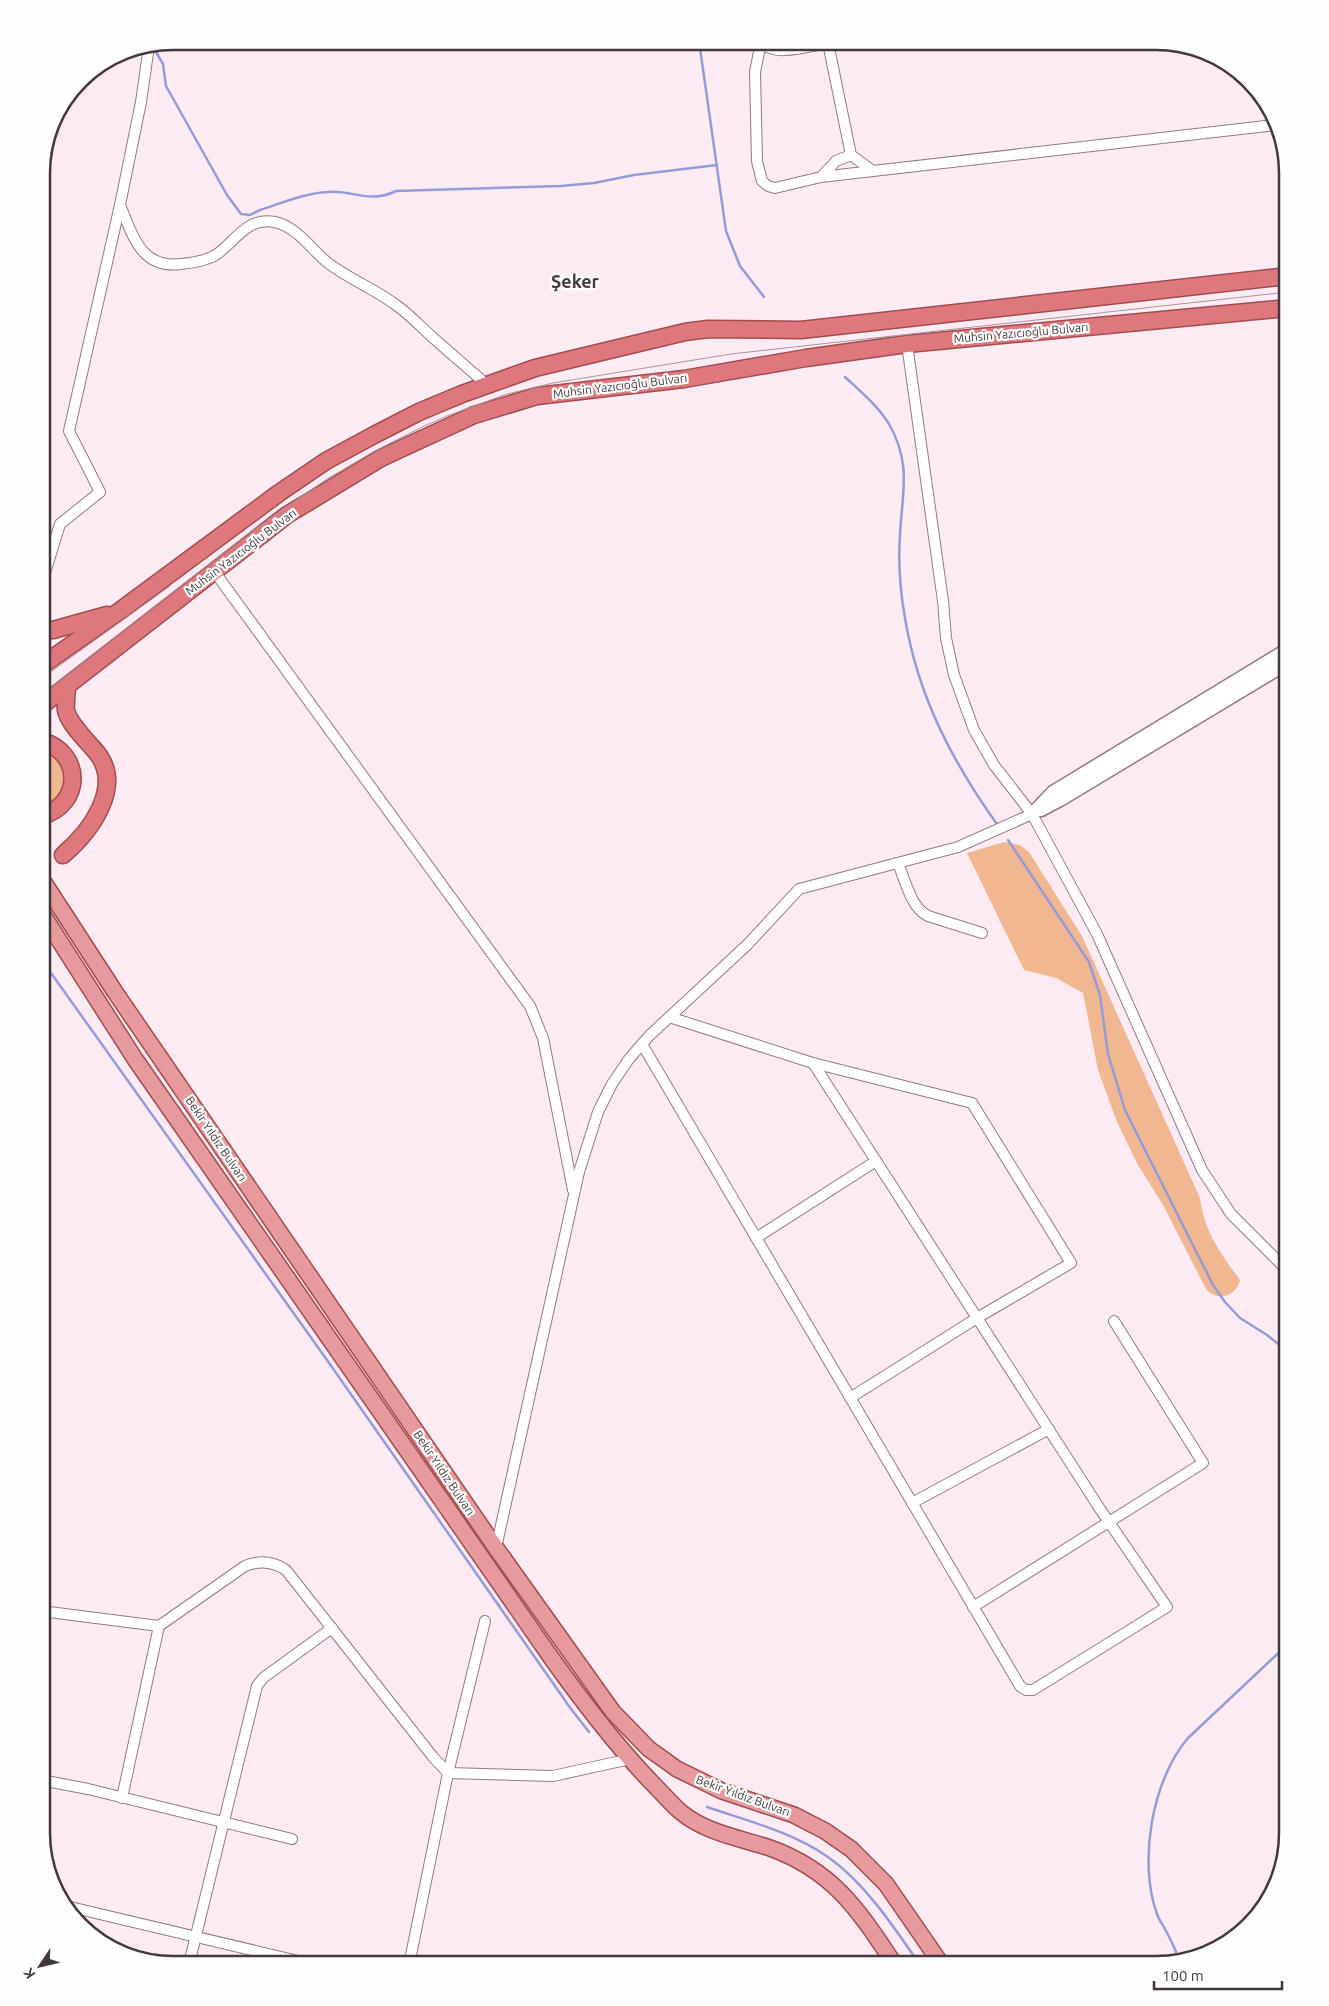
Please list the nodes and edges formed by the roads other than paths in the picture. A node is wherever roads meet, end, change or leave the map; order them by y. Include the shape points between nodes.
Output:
1 (758, 50) edge
2 (829, 50) edge
3 (148, 52) edge
4 (1270, 126) edge
5 (851, 155) junction
6 (873, 171) junction
7 (821, 177) junction
8 (120, 205) junction
9 (1279, 277) edge
10 (1279, 309) edge
11 (907, 344) junction
12 (488, 385) junction
13 (50, 558) edge
14 (214, 571) junction
15 (121, 610) junction
16 (50, 630) edge
17 (1279, 654) edge
18 (50, 660) edge
19 (1279, 668) edge
20 (67, 687) junction
21 (50, 699) edge
22 (50, 714) edge
23 (76, 728) junction
24 (50, 745) edge
25 (50, 813) edge
26 (1032, 814) junction
27 (63, 854) dead end
28 (898, 863) junction
29 (50, 892) edge
30 (50, 926) edge
31 (982, 932) dead end
32 (669, 1017) junction
33 (642, 1044) junction
34 (813, 1063) junction
35 (876, 1161) junction
36 (574, 1196) junction
37 (756, 1238) junction
38 (1279, 1262) edge
39 (977, 1318) junction
40 (1114, 1321) dead end
41 (850, 1398) junction
42 (1049, 1429) junction
43 (912, 1503) junction
44 (1110, 1523) junction
45 (496, 1548) junction
46 (973, 1607) junction
47 (50, 1612) edge
48 (485, 1621) dead end
49 (159, 1626) junction
50 (332, 1628) junction
51 (630, 1759) junction
52 (448, 1773) junction
53 (50, 1782) edge
54 (122, 1798) junction
55 (225, 1824) junction
56 (292, 1839) dead end
57 (75, 1908) edge
58 (196, 1935) junction
59 (191, 1956) edge
60 (282, 1956) edge
61 (411, 1956) edge
62 (889, 1956) edge
63 (936, 1956) edge

1 - 7 street via 754,81 760,178 775,188
2 - 5 street
3 - 8 street
4 - 6 street
5 - 6 street
5 - 7 street via 836,161
6 - 7 street
8 - 12 street via 144,254 166,265 210,258 242,231 259,223 274,222 286,226 339,271 406,312
8 - 13 street via 69,431 100,492 60,524
9 - 12 highway, Muhsin Yazıcıoğlu Bulvarı via 801,330 708,329 685,332 535,368
10 - 11 highway, Muhsin Yazıcıoğlu Bulvarı
11 - 14 highway, Muhsin Yazıcıoğlu Bulvarı via 684,379 537,396 474,415 381,458 287,515
11 - 26 street via 946,638 954,675 966,712 984,748
12 - 15 highway, Muhsin Yazıcıoğlu Bulvarı via 419,412 326,461
14 - 20 highway, Muhsin Yazıcıoğlu Bulvarı
14 - 36 street via 530,1006 543,1038
15 - 16 highway
15 - 18 highway, Muhsin Yazıcıoğlu Bulvarı
17 - 26 street via 1053,792
19 - 26 street
20 - 21 highway, Muhsin Yazıcıoğlu Bulvarı
20 - 23 highway via 66,711
22 - 23 highway
23 - 27 highway via 104,765 107,787 92,823
24 - 25 highway via 65,756 73,782 64,803
26 - 28 street via 958,847
26 - 38 street via 1097,934 1202,1170 1231,1214
28 - 31 street via 921,912
28 - 32 street via 799,889 748,944
29 - 45 main road, Bekir Yıldız Bulvarı via 115,992
30 - 51 main road, Bekir Yıldız Bulvarı via 135,1058 550,1656
32 - 33 street
32 - 34 street
33 - 36 street via 620,1071 602,1105
33 - 37 street
34 - 35 street
34 - 39 street via 972,1104 1071,1263
35 - 37 street
35 - 39 street
36 - 45 street
37 - 41 street
39 - 41 street
39 - 42 street
40 - 44 street via 1203,1463
41 - 43 street
42 - 43 street
42 - 44 street
43 - 46 street
44 - 46 street
44 - 46 street via 1166,1606 1036,1688 1026,1690 1020,1686
45 - 63 main road, Bekir Yıldız Bulvarı via 613,1712 636,1738 663,1760 692,1777 722,1791 794,1815 851,1849 886,1884
47 - 49 street
48 - 52 street
49 - 50 street via 246,1566 261,1562 286,1570
49 - 54 street
50 - 52 street
50 - 55 street via 263,1678 257,1686
51 - 52 street via 553,1776
51 - 62 main road, Bekir Yıldız Bulvarı via 682,1813 703,1826 794,1858 829,1881 857,1909
52 - 61 street
53 - 54 street
54 - 55 street
55 - 56 street
55 - 58 street
57 - 58 street
58 - 59 street
58 - 60 street

